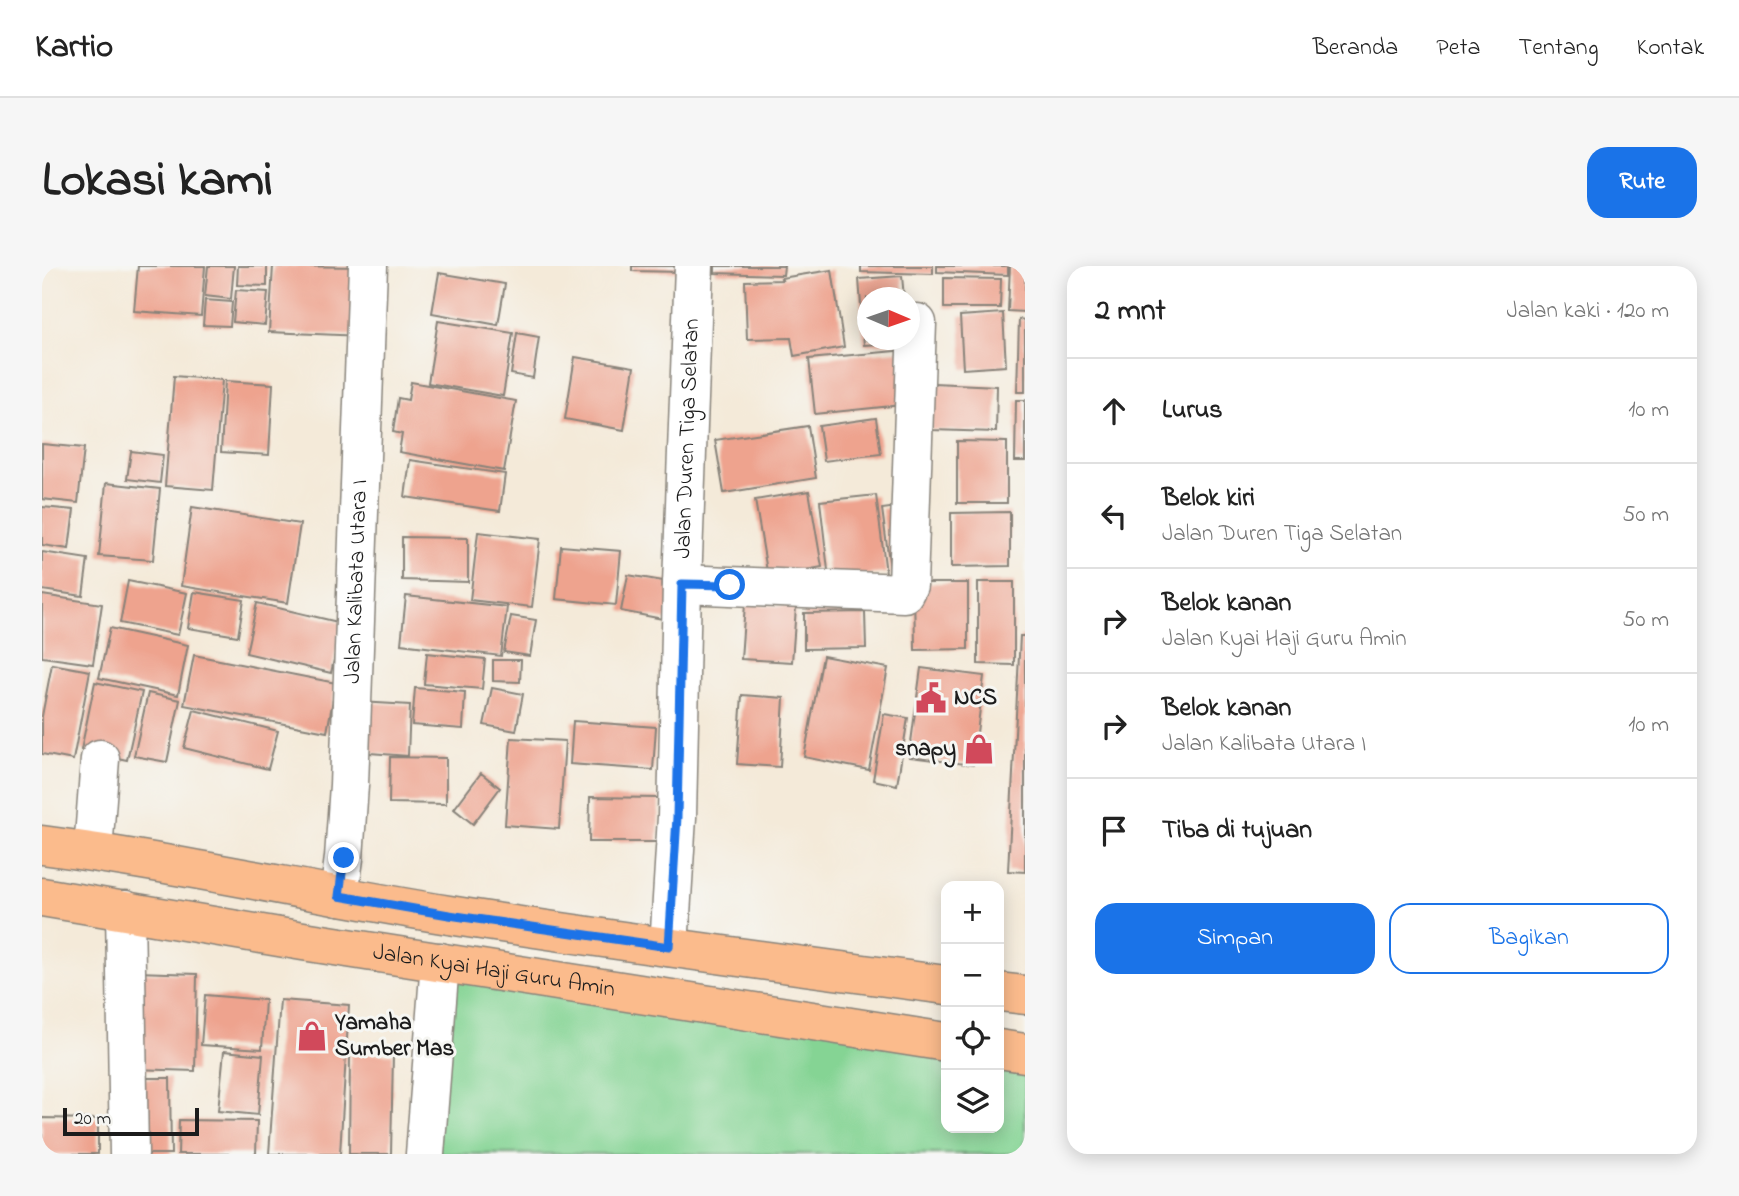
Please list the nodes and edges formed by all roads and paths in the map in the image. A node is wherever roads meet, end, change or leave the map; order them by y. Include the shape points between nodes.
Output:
1 (368, 266) edge
2 (694, 266) edge
3 (916, 350) edge
4 (682, 584) junction
5 (99, 764) dead end
6 (93, 838) junction
7 (42, 845) edge
8 (340, 886) junction
9 (42, 897) edge
10 (125, 911) junction
11 (669, 947) junction
12 (440, 962) junction
13 (941, 984) edge
14 (1004, 993) edge
15 (1025, 995) edge
16 (941, 1041) edge
17 (1004, 1050) edge
18 (1025, 1053) edge
19 (129, 1154) edge
20 (425, 1154) edge

1 - 8 street, Jalan Kalibata Utara I via 349,785
2 - 4 street, Jalan Duren Tiga Selatan
3 - 4 street via 908,585 904,593
4 - 11 street, Jalan Duren Tiga Selatan
5 - 6 street
6 - 7 main road
6 - 8 main road via 236,876
8 - 11 main road via 449,915
9 - 10 main road, Jalan Kyai Haji Guru Amin
10 - 12 main road, Jalan Kyai Haji Guru Amin
10 - 19 street
11 - 13 main road
12 - 16 main road, Jalan Kyai Haji Guru Amin
12 - 20 street
14 - 15 main road
17 - 18 main road

